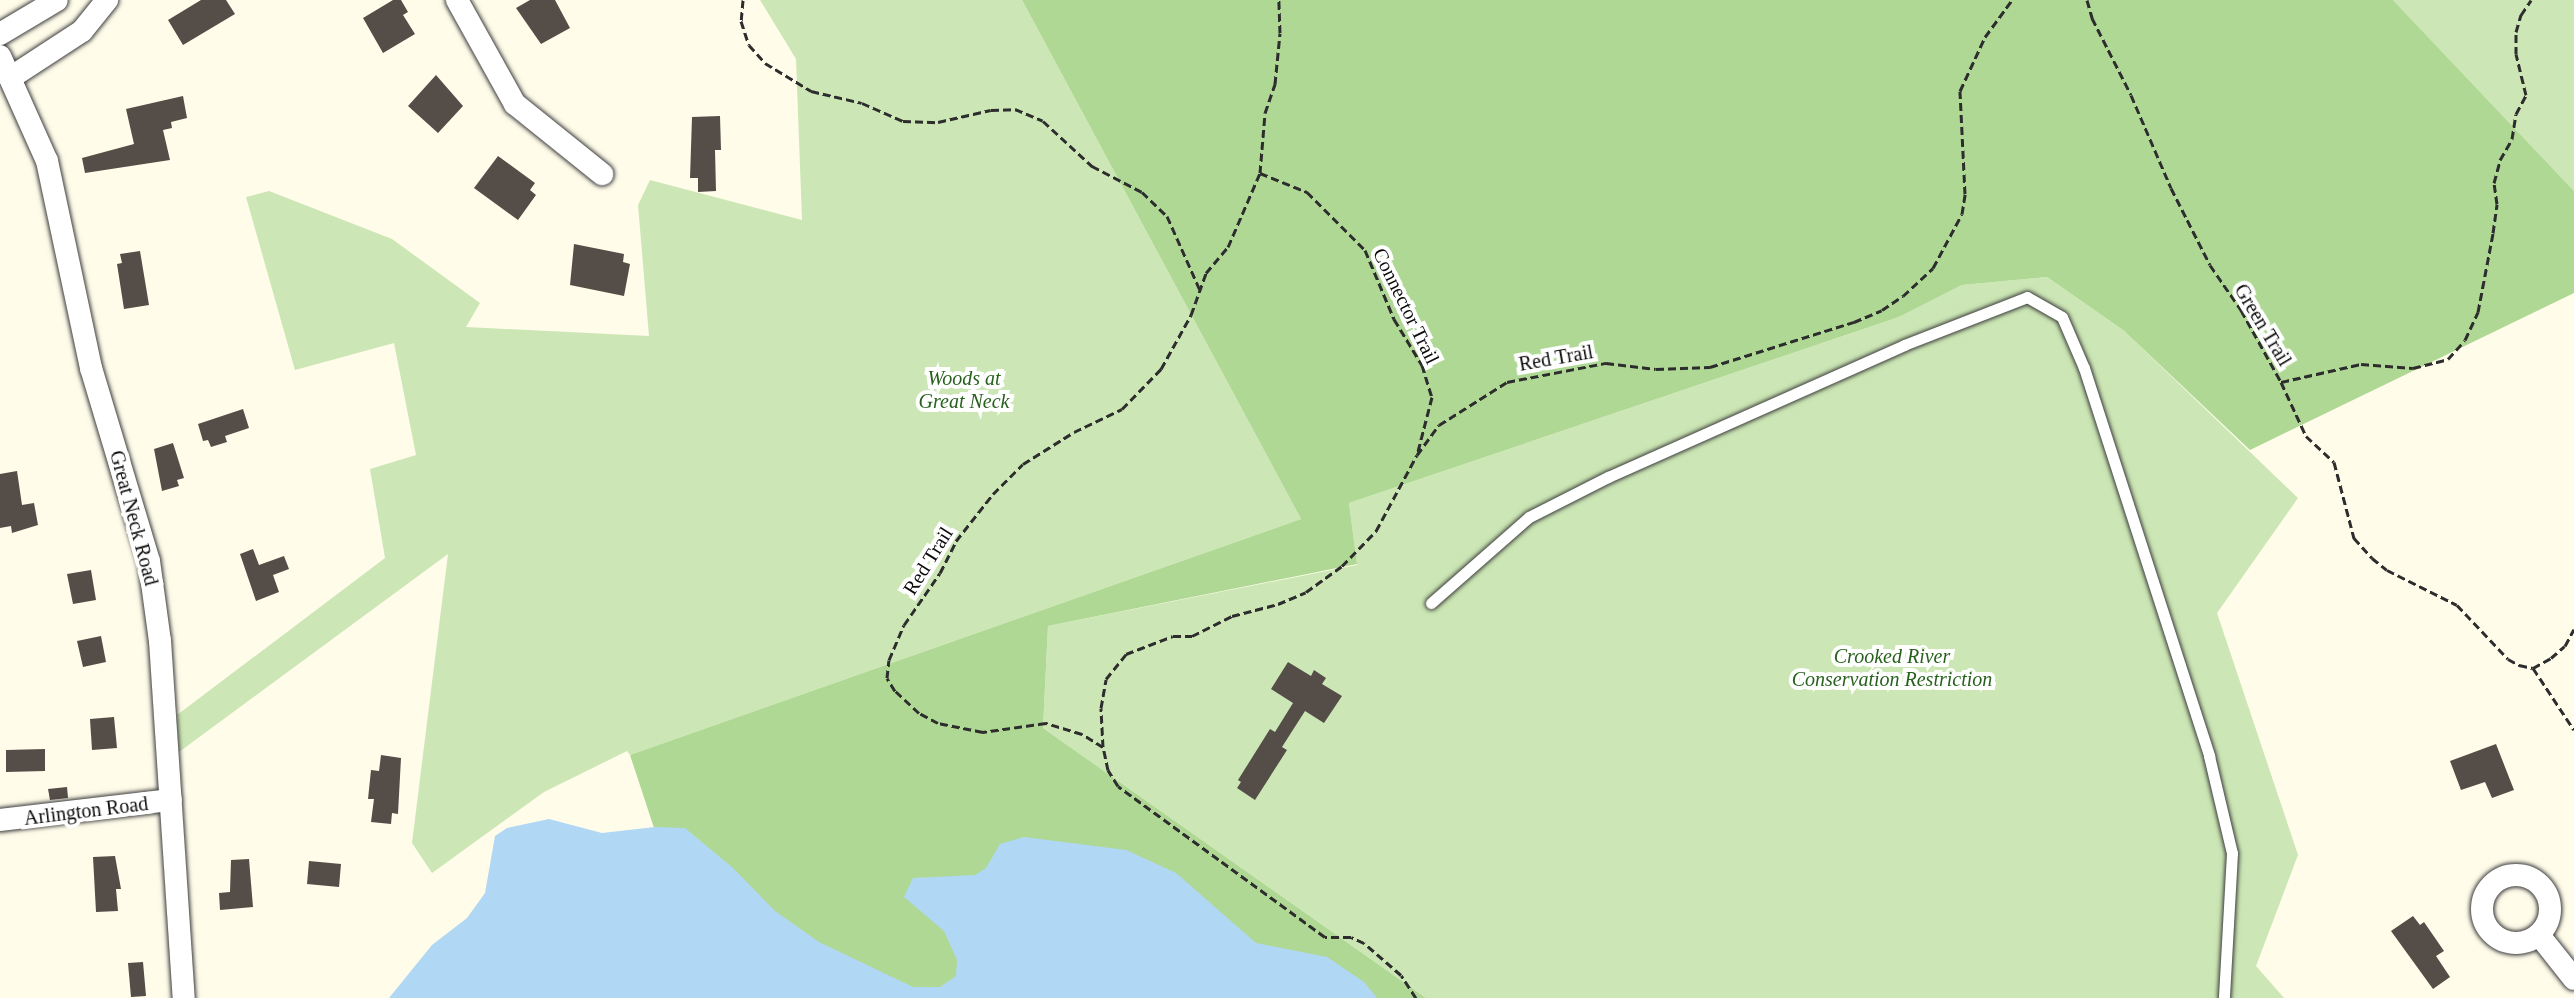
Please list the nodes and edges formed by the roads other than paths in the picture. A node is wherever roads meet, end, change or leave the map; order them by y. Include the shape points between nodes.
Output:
1 (57, 0) edge
2 (107, 0) edge
3 (457, 0) edge
4 (0, 34) edge
5 (0, 56) edge
6 (10, 78) junction
7 (602, 174) dead end
8 (1431, 603) dead end
9 (171, 800) junction
10 (0, 820) edge
11 (2539, 935) dead end
12 (2574, 979) edge
13 (184, 998) edge
14 (2224, 998) edge

1 - 4 street
2 - 6 street via 82,31
3 - 7 street via 515,104
5 - 6 street, Great Neck Road
6 - 9 street, Great Neck Road via 50,170 91,368 149,561
8 - 14 lane via 1529,517 1904,345 2027,297 2062,317 2084,368 2209,756 2232,853
9 - 10 street, Arlington Road
9 - 13 street, Great Neck Road
11 - 12 street

